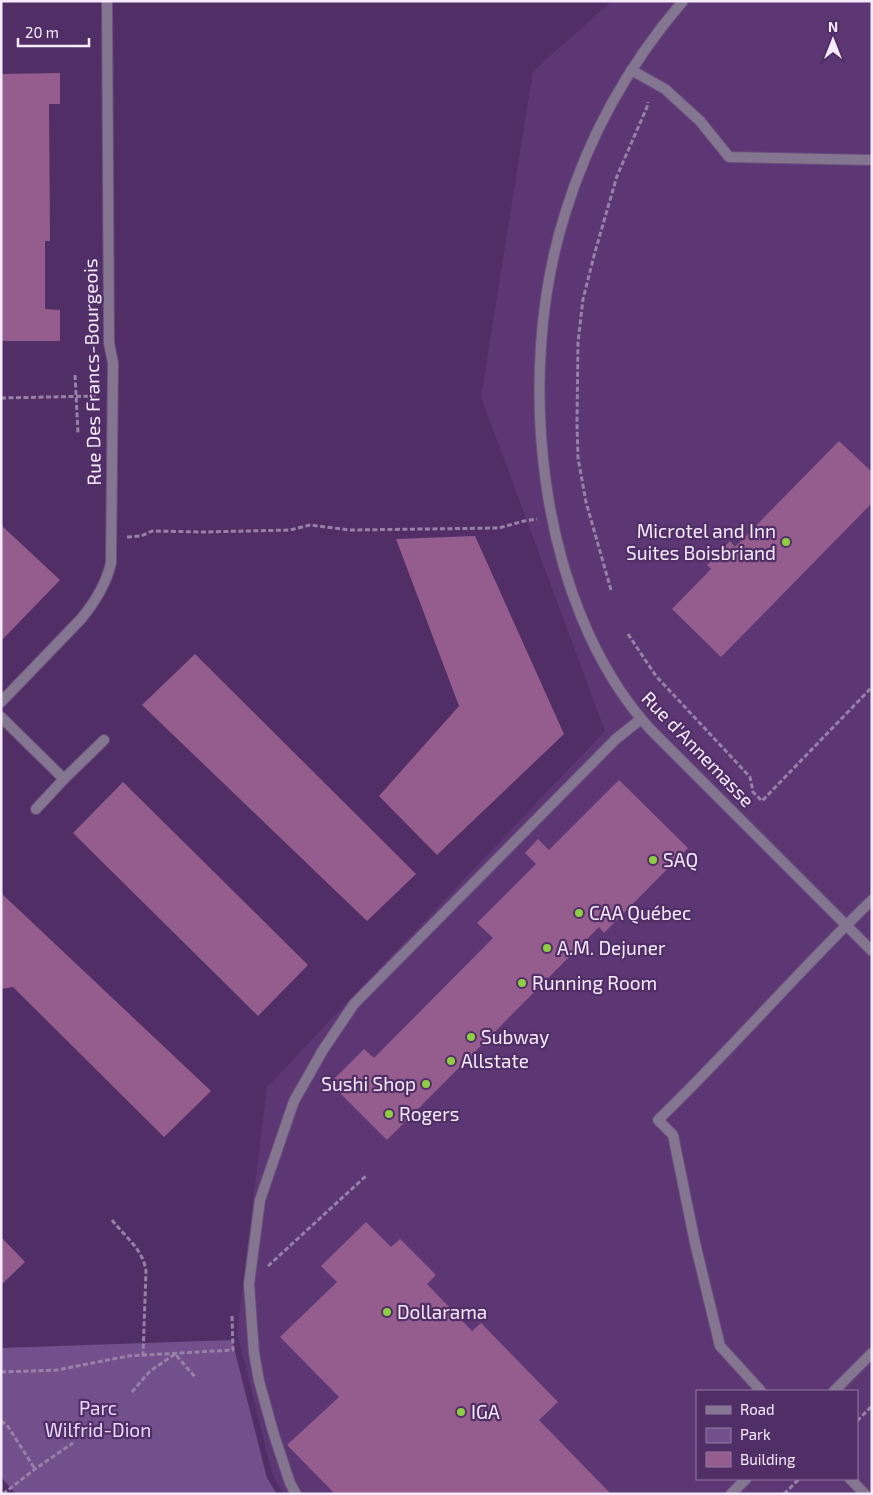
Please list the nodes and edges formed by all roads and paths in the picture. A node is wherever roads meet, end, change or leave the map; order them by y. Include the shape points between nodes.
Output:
1 (107, 1) edge
2 (683, 1) edge
3 (631, 70) junction
4 (648, 102) dead end
5 (872, 160) edge
6 (75, 375) dead end
7 (78, 396) junction
8 (96, 396) dead end
9 (1, 398) edge
10 (78, 433) dead end
11 (524, 521) dead end
12 (141, 536) dead end
13 (611, 590) dead end
14 (628, 634) dead end
15 (872, 687) edge
16 (1, 702) edge
17 (1, 717) edge
18 (641, 719) junction
19 (104, 740) dead end
20 (64, 779) junction
21 (36, 809) dead end
22 (872, 900) edge
23 (847, 926) junction
24 (872, 951) edge
25 (367, 1175) dead end
26 (112, 1220) dead end
27 (249, 1284) junction
28 (232, 1314) dead end
29 (872, 1353) edge
30 (175, 1354) junction
31 (142, 1356) junction
32 (1, 1372) edge
33 (194, 1377) dead end
34 (760, 1390) edge
35 (835, 1390) edge
36 (132, 1392) dead end
37 (872, 1406) edge
38 (858, 1420) edge
39 (1, 1421) edge
40 (73, 1443) dead end
41 (34, 1469) junction
42 (745, 1480) edge
43 (798, 1480) edge
44 (851, 1480) edge
45 (3, 1494) edge
46 (296, 1494) edge
47 (731, 1494) edge
48 (784, 1494) edge
49 (865, 1494) edge

1 - 16 street, Rue Des Francs-Bourgeois via 109,343 113,363 111,563 105,585 81,620
2 - 3 street, Rue d'Annemasse
3 - 5 street via 665,89 700,121 729,157
3 - 18 street, Rue d'Annemasse via 596,133 561,228 545,310 540,408 548,500 568,578 595,647 623,696
4 - 13 path via 617,176 583,299 578,342 578,458 586,502
6 - 7 path, Rue Des Francs-Bourgeois
7 - 8 path
7 - 9 path
7 - 10 path, Rue Des Francs-Bourgeois
11 - 12 path via 499,528 350,530 310,525 290,530 152,531
14 - 15 path via 656,676 750,777 753,792 762,801
17 - 20 street
18 - 23 street, Rue d'Annemasse
18 - 27 street via 616,739 354,1004 294,1101 260,1200
19 - 20 street
20 - 21 street
22 - 23 street
23 - 24 street, Rue d'Annemasse
23 - 34 street via 658,1120 673,1135 720,1346
25 - 27 path
26 - 31 path via 144,1260
27 - 46 street via 259,1381 274,1435
28 - 30 path via 233,1350
29 - 35 street
30 - 31 path
30 - 33 path
30 - 36 path via 150,1371
31 - 32 path via 57,1370
37 - 38 path
39 - 41 path via 7,1425
40 - 41 path
41 - 45 path
42 - 47 street
43 - 48 path
44 - 49 street

